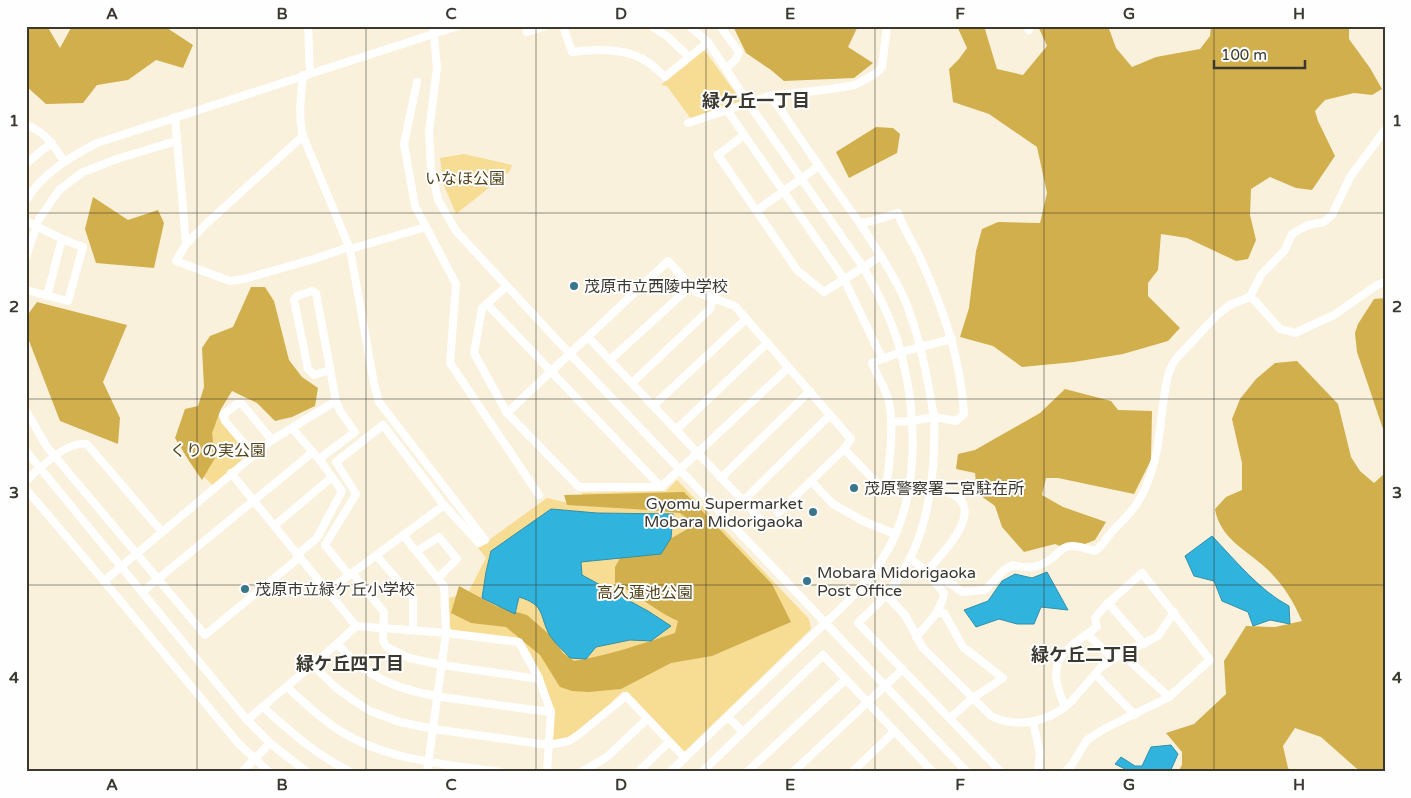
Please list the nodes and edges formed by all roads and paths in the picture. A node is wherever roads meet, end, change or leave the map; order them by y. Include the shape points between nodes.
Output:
1 (308, 26) edge
2 (458, 26) edge
3 (526, 26) edge
4 (545, 26) edge
5 (563, 26) edge
6 (651, 26) edge
7 (689, 26) edge
8 (720, 26) edge
9 (888, 26) edge
10 (434, 30) edge
11 (708, 42) junction
12 (689, 57) junction
13 (726, 68) junction
14 (306, 74) junction
15 (417, 82) dead end
16 (769, 96) junction
17 (749, 104) junction
18 (727, 110) junction
19 (175, 117) junction
20 (688, 123) dead end
21 (26, 125) edge
22 (1385, 130) edge
23 (744, 135) junction
24 (303, 136) junction
25 (176, 141) junction
26 (52, 143) junction
27 (64, 161) junction
28 (26, 164) edge
29 (819, 166) junction
30 (801, 179) junction
31 (784, 191) junction
32 (26, 200) edge
33 (756, 210) junction
34 (26, 221) edge
35 (860, 222) junction
36 (36, 226) junction
37 (426, 227) junction
38 (62, 239) junction
39 (186, 244) junction
40 (350, 248) junction
41 (881, 256) junction
42 (26, 257) edge
43 (863, 267) junction
44 (844, 279) junction
45 (1381, 284) edge
46 (691, 286) junction
47 (506, 287) junction
48 (26, 290) edge
49 (47, 296) junction
50 (714, 297) junction
51 (1250, 297) junction
52 (487, 304) junction
53 (746, 319) junction
54 (588, 337) junction
55 (952, 339) junction
56 (767, 343) junction
57 (921, 348) junction
58 (901, 352) junction
59 (570, 354) junction
60 (883, 358) junction
61 (610, 360) junction
62 (788, 368) junction
63 (330, 370) junction
64 (551, 371) junction
65 (632, 383) junction
66 (810, 391) junction
67 (336, 401) junction
68 (653, 406) junction
69 (26, 411) edge
70 (507, 413) junction
71 (830, 415) junction
72 (934, 417) junction
73 (912, 421) junction
74 (891, 422) junction
75 (292, 428) junction
76 (676, 430) junction
77 (272, 440) junction
78 (844, 450) junction
79 (26, 451) edge
80 (313, 452) junction
81 (697, 453) junction
82 (254, 455) junction
83 (54, 456) junction
84 (319, 459) junction
85 (39, 469) junction
86 (679, 470) junction
87 (231, 473) junction
88 (332, 477) junction
89 (721, 478) junction
90 (26, 481) edge
91 (811, 481) junction
92 (910, 486) junction
93 (661, 487) junction
94 (26, 489) edge
95 (931, 490) junction
96 (539, 495) dead end
97 (254, 501) junction
98 (743, 501) junction
99 (444, 505) junction
100 (778, 513) dead end
101 (764, 523) dead end
102 (274, 526) junction
103 (162, 532) junction
104 (895, 534) junction
105 (403, 535) junction
106 (417, 552) junction
107 (137, 554) junction
108 (376, 555) junction
109 (299, 556) junction
110 (910, 558) junction
111 (122, 567) junction
112 (929, 573) junction
113 (351, 574) junction
114 (438, 578) junction
115 (158, 579) junction
116 (104, 581) junction
117 (328, 591) junction
118 (142, 592) junction
119 (886, 595) junction
120 (1108, 603) junction
121 (1174, 612) junction
122 (937, 613) junction
123 (825, 623) junction
124 (356, 626) junction
125 (383, 629) junction
126 (412, 630) junction
127 (446, 633) junction
128 (1087, 634) junction
129 (916, 637) junction
130 (337, 644) junction
131 (1144, 644) junction
132 (1122, 654) junction
133 (1113, 659) junction
134 (312, 665) junction
135 (442, 665) junction
136 (902, 669) junction
137 (1095, 674) junction
138 (539, 679) junction
139 (846, 679) junction
140 (287, 686) junction
141 (884, 686) junction
142 (438, 697) junction
143 (1169, 697) junction
144 (973, 698) junction
145 (867, 702) junction
146 (263, 707) junction
147 (1065, 708) junction
148 (551, 712) junction
149 (1135, 715) junction
150 (728, 716) junction
151 (950, 718) junction
152 (647, 719) junction
153 (247, 720) junction
154 (1034, 722) junction
155 (433, 729) junction
156 (895, 731) junction
157 (742, 732) junction
158 (669, 742) junction
159 (270, 744) junction
160 (549, 745) junction
161 (685, 758) junction
162 (255, 759) junction
163 (428, 762) junction
164 (929, 770) edge
165 (242, 772) edge
166 (269, 772) edge
167 (307, 772) edge
168 (351, 772) edge
169 (427, 772) edge
170 (501, 772) edge
171 (547, 772) edge
172 (581, 772) edge
173 (638, 772) edge
174 (670, 772) edge
175 (702, 772) edge
176 (746, 772) edge
177 (793, 772) edge
178 (852, 772) edge
179 (967, 772) edge
180 (1001, 772) edge
181 (1038, 772) edge
182 (1066, 772) edge

1 - 14 street
2 - 10 street
3 - 4 street via 528,32
5 - 12 street via 572,52 591,49 626,53 646,60 665,77
6 - 12 street
7 - 11 street
8 - 13 street via 739,52
9 - 16 street via 882,67 875,74 855,85
10 - 14 street
10 - 47 street via 437,67 429,148 436,192 456,231
11 - 12 street
11 - 13 street
13 - 17 street
14 - 19 street
14 - 24 street via 300,105
15 - 37 street via 404,144 415,206
16 - 17 street
16 - 29 street
17 - 18 street
17 - 30 street
18 - 20 street
18 - 23 street
19 - 25 street
19 - 27 street via 97,142
21 - 26 street via 38,130
22 - 51 street via 1350,177 1332,215 1324,222 1308,225 1292,234 1285,250 1262,275
23 - 31 street
23 - 33 street via 718,154
24 - 39 street
24 - 40 street
25 - 36 street via 84,172 59,190
25 - 39 street
26 - 27 street
26 - 28 street
27 - 32 street
29 - 30 street
29 - 35 street
30 - 31 street
30 - 43 street
31 - 33 street
31 - 44 street
33 - 44 street via 798,270 824,292
34 - 36 street
35 - 41 street
35 - 55 street via 865,224 898,214 921,259
36 - 38 street
36 - 42 street
37 - 40 street
37 - 96 street via 456,284 450,363
38 - 49 street
38 - 49 street via 83,247 68,301
39 - 40 street via 176,261 230,281
40 - 99 street via 379,402 485,540 479,543
41 - 43 street
41 - 57 street via 904,297
43 - 44 street
43 - 58 street via 883,305
44 - 60 street
45 - 51 street via 1334,315 1295,333 1280,329
46 - 50 street via 696,292
46 - 54 street via 668,261
46 - 61 street
47 - 52 street
47 - 59 street
48 - 49 street
50 - 53 street via 735,306
50 - 65 street via 710,309
51 - 112 street via 1230,305 1216,316 1170,368 1155,462 1137,504 1102,546 1095,551 1076,546 1064,548 1039,566 1027,569 1013,565 985,590 962,592
52 - 64 street
52 - 70 street via 482,308 474,353
53 - 56 street
53 - 68 street
54 - 59 street
54 - 61 street
55 - 57 street
55 - 72 street via 964,414 956,421
56 - 62 street
56 - 76 street
57 - 58 street
57 - 72 street
58 - 60 street
58 - 73 street
59 - 64 street
59 - 86 street
60 - 74 street via 872,363 889,401
61 - 65 street
62 - 66 street
62 - 81 street
63 - 63 street via 316,293 312,291 294,300 308,369 314,375
63 - 67 street
64 - 70 street
64 - 93 street
65 - 68 street
66 - 71 street
66 - 89 street
67 - 75 street
67 - 84 street via 355,432
68 - 76 street
69 - 83 street
70 - 93 street via 579,488
71 - 78 street via 851,439
71 - 98 street
72 - 73 street
72 - 95 street
73 - 74 street
73 - 92 street
74 - 78 street via 886,487 879,485
75 - 77 street
75 - 80 street
76 - 81 street
77 - 82 street
77 - 82 street via 242,404 237,404 223,415
78 - 91 street
79 - 85 street
80 - 84 street
80 - 97 street
81 - 86 street
81 - 89 street
82 - 87 street
83 - 85 street
83 - 103 street via 80,442 87,444
83 - 107 street
84 - 88 street
85 - 90 street
85 - 111 street
86 - 93 street
86 - 123 street
87 - 97 street
87 - 103 street
88 - 102 street
88 - 109 street via 342,491 317,538
89 - 98 street
91 - 100 street
91 - 104 street via 833,504
92 - 95 street
92 - 104 street
94 - 116 street
95 - 110 street via 924,523
95 - 112 street via 956,496 964,505 965,513 958,534
97 - 102 street
97 - 115 street
98 - 101 street
99 - 105 street
99 - 113 street via 383,425 336,462 356,494 325,545
102 - 109 street
103 - 107 street
104 - 123 street via 867,581
105 - 106 street
105 - 108 street
106 - 114 street
106 - 114 street via 439,537 444,541 457,559
107 - 111 street
107 - 115 street
108 - 113 street
108 - 126 street via 413,598
109 - 115 street via 205,635
109 - 117 street
110 - 112 street
110 - 119 street
111 - 116 street
111 - 118 street
112 - 122 street via 944,593
113 - 117 street
113 - 125 street via 384,612
114 - 127 street via 444,586
115 - 118 street
116 - 162 street
117 - 124 street
118 - 153 street
119 - 129 street via 905,615
119 - 136 street via 858,623
120 - 121 street via 1142,573
120 - 128 street via 1095,618 1097,627
120 - 131 street
121 - 131 street via 1158,636
121 - 143 street via 1210,660
122 - 129 street
122 - 144 street via 944,613 963,647 1003,678
123 - 141 street
123 - 150 street
124 - 125 street
124 - 130 street
125 - 126 street
125 - 135 street via 383,641 387,647 410,658
126 - 127 street
127 - 135 street
127 - 138 street via 520,642
128 - 133 street
128 - 147 street via 1069,646 1057,663 1057,689
129 - 144 street via 934,661
130 - 134 street
130 - 142 street via 372,674 403,688
131 - 132 street
132 - 133 street
132 - 143 street
133 - 137 street
134 - 140 street
134 - 155 street via 335,688 370,710 400,722
135 - 138 street
135 - 142 street
136 - 141 street
136 - 151 street
137 - 147 street
137 - 149 street
138 - 148 street
139 - 145 street
139 - 157 street via 823,655
139 - 176 street
140 - 146 street
140 - 163 street via 332,726 391,753
141 - 145 street
141 - 179 street
142 - 148 street
142 - 155 street
143 - 149 street
144 - 151 street
144 - 154 street via 998,719 1022,724
145 - 156 street
145 - 177 street
146 - 153 street
146 - 168 street via 330,762
147 - 154 street
148 - 160 street
149 - 182 street via 1087,740
150 - 157 street
150 - 161 street
151 - 180 street
152 - 158 street
152 - 160 street via 626,696 573,738
152 - 172 street via 607,757
153 - 159 street
154 - 181 street via 1040,754
155 - 160 street
155 - 163 street
156 - 164 street
156 - 178 street
157 - 175 street
158 - 161 street
158 - 173 street
159 - 162 street
159 - 167 street
160 - 171 street
161 - 174 street
162 - 165 street
162 - 166 street
163 - 169 street
163 - 170 street

